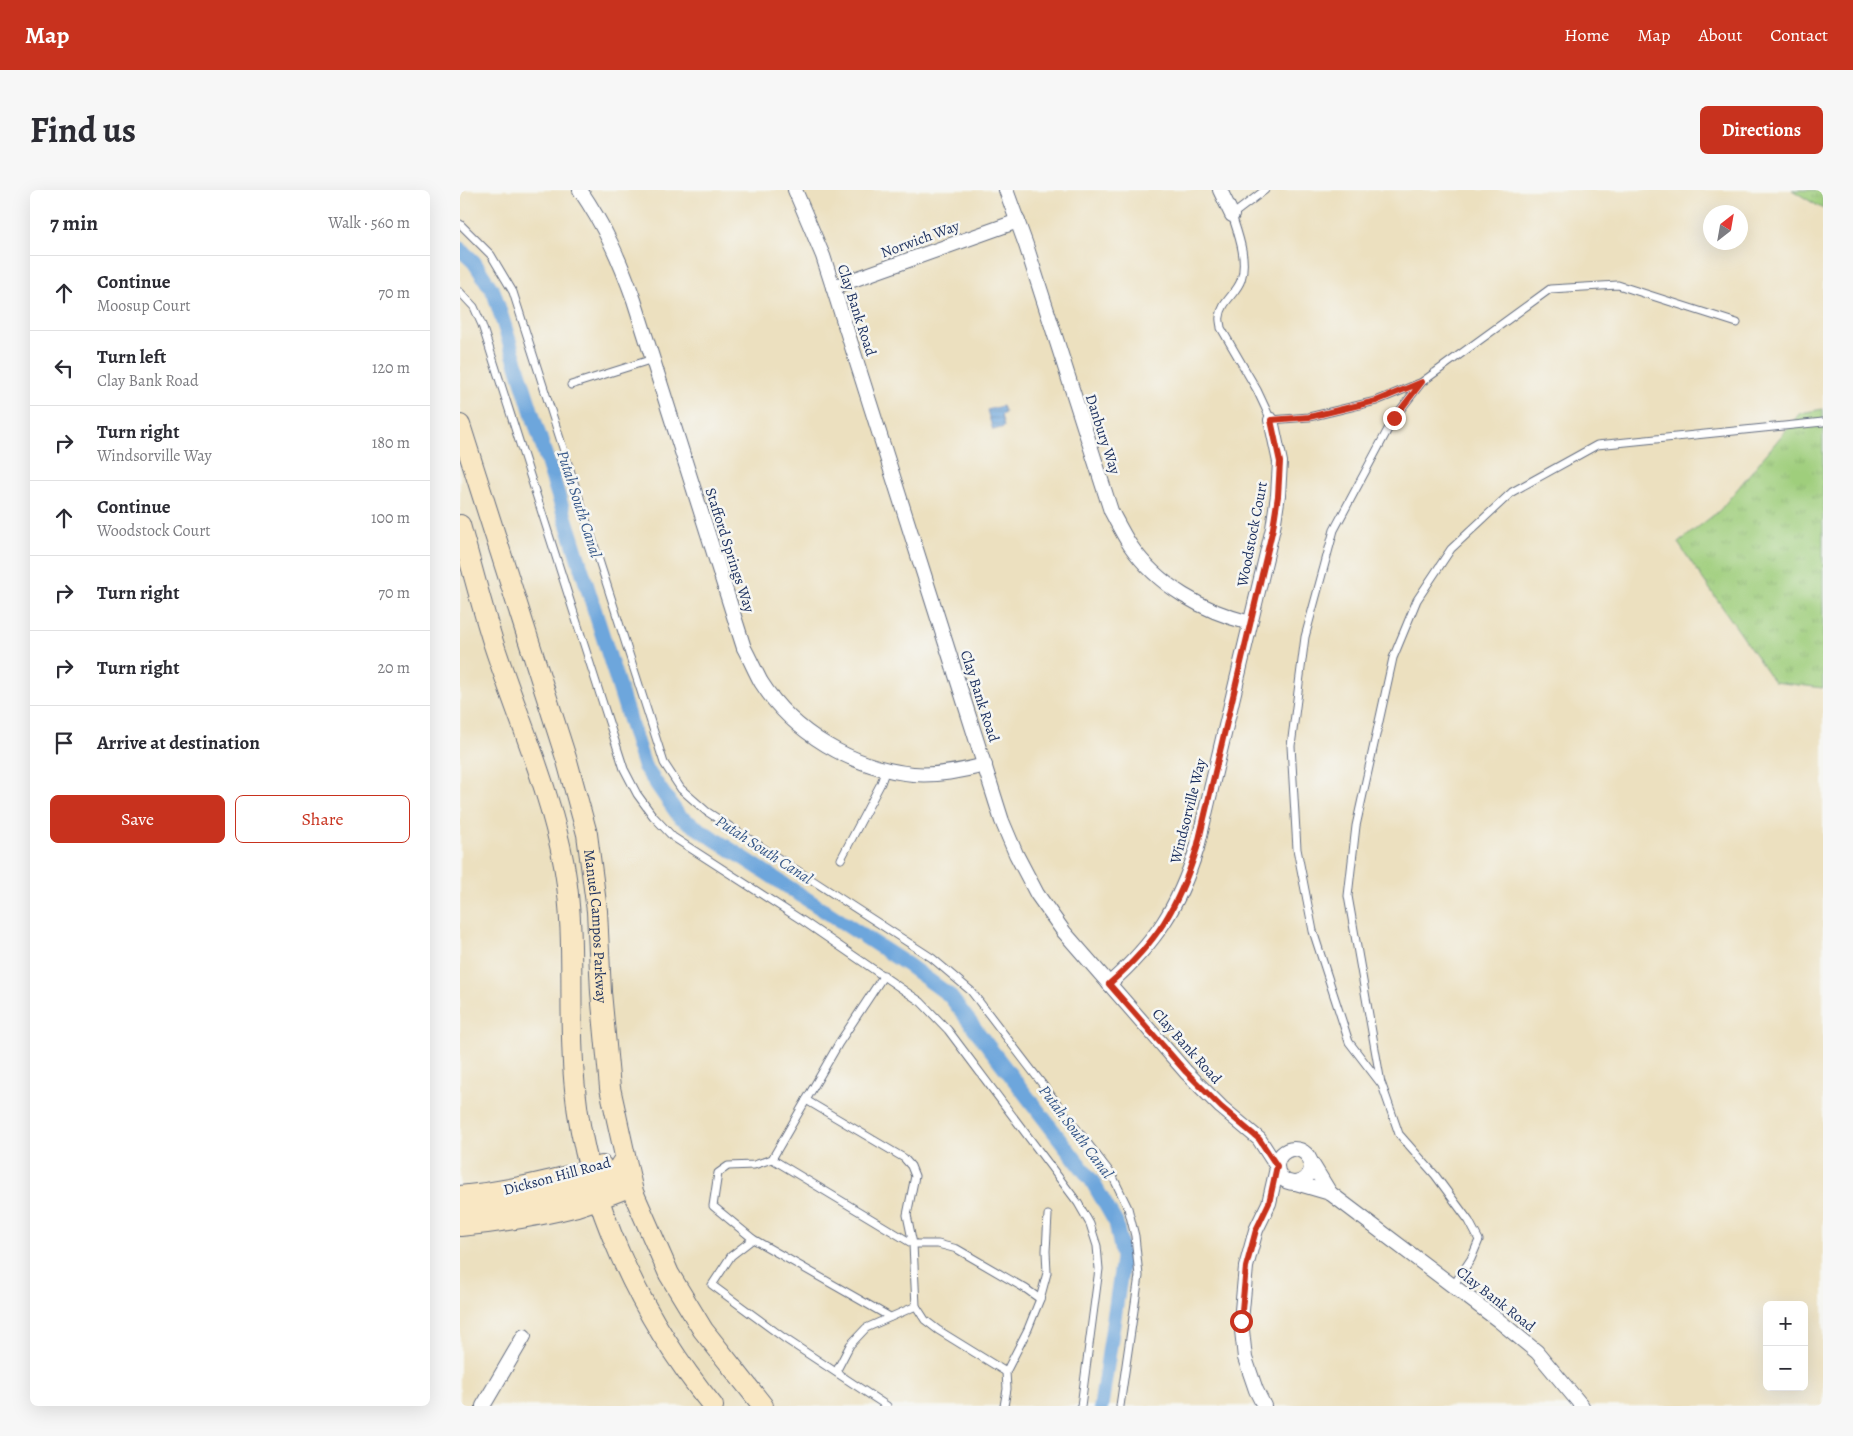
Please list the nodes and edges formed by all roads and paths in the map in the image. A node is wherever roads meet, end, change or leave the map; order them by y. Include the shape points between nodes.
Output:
1 (580, 190) edge
2 (795, 190) edge
3 (1006, 190) edge
4 (1220, 190) edge
5 (1265, 190) edge
6 (1232, 215) junction
7 (1018, 221) junction
8 (460, 224) edge
9 (833, 287) junction
10 (460, 292) edge
11 (1737, 323) dead end
12 (653, 359) junction
13 (1422, 382) junction
14 (571, 385) dead end
15 (1271, 420) junction
16 (1823, 422) edge
17 (460, 425) edge
18 (460, 525) edge
19 (1250, 623) junction
20 (984, 765) junction
21 (886, 769) junction
22 (841, 859) dead end
23 (884, 975) junction
24 (1109, 984) junction
25 (1382, 1086) junction
26 (806, 1100) junction
27 (1259, 1139) junction
28 (1292, 1149) junction
29 (625, 1158) junction
30 (772, 1159) junction
31 (1310, 1162) junction
32 (1277, 1167) junction
33 (1295, 1183) junction
34 (594, 1184) junction
35 (632, 1186) junction
36 (1330, 1193) junction
37 (460, 1196) edge
38 (1269, 1203) junction
39 (460, 1210) edge
40 (1048, 1215) dead end
41 (460, 1226) edge
42 (753, 1239) junction
43 (913, 1244) junction
44 (1453, 1286) junction
45 (1040, 1299) junction
46 (916, 1306) junction
47 (890, 1317) junction
48 (524, 1336) dead end
49 (836, 1372) junction
50 (1006, 1372) junction
51 (483, 1406) edge
52 (713, 1406) edge
53 (763, 1406) edge
54 (887, 1406) edge
55 (1004, 1406) edge
56 (1081, 1406) edge
57 (1120, 1406) edge
58 (1264, 1406) edge
59 (1582, 1406) edge

1 - 12 street, Stafford Springs Way via 599,218 618,257
2 - 9 street, Clay Bank Road
3 - 7 street, Danbury Way
4 - 6 street
5 - 6 lane
6 - 15 lane via 1242,246 1242,275 1241,282 1224,305 1220,316 1221,328
7 - 9 street, Norwich Way
7 - 19 street, Danbury Way via 1111,511 1130,545 1158,576 1185,597 1214,612
8 - 57 lane via 491,255 513,292 664,762 681,788 706,811 932,958 971,991 1112,1175 1128,1208 1136,1236 1139,1276
9 - 20 street, Clay Bank Road
10 - 23 lane via 474,307 482,325 594,680 624,769 637,794 652,816 673,837
11 - 13 lane via 1618,285 1550,290
12 - 14 lane
12 - 21 street, Stafford Springs Way via 744,648 762,682 803,729 829,747
13 - 15 lane via 1376,401 1309,417
13 - 25 lane via 1394,418 1334,530 1305,637 1291,746 1297,849 1313,930 1349,1042
15 - 19 street, Woodstock Court via 1280,462 1278,496
16 - 25 lane via 1597,445 1512,492 1451,549 1417,600 1394,658 1356,826 1348,896
17 - 29 main road, Manuel Campos Parkway via 567,761 587,834 597,911 610,1088
18 - 34 main road, Manuel Campos Parkway via 493,642 550,808 564,866 570,914 575,1089 581,1132
19 - 24 street, Windsorville Way via 1188,877 1160,928 1140,955
20 - 21 street, Stafford Springs Way via 938,774
20 - 24 street, Clay Bank Road via 1002,821 1037,894 1064,932
21 - 22 lane
23 - 26 lane
23 - 56 lane via 921,1002 948,1030 1078,1203 1090,1224 1097,1246 1099,1269
24 - 27 street, Clay Bank Road via 1186,1072
25 - 44 lane via 1399,1134 1469,1220 1479,1240
26 - 30 lane
26 - 43 lane via 904,1158 911,1166 915,1176 907,1215
27 - 28 street, Clay Bank Road
27 - 32 street, Clay Bank Road
28 - 31 street, Clay Bank Road via 1304,1152
28 - 32 street via 1281,1155
29 - 34 main road, Dickson Hill Road
29 - 35 main road, Manuel Campos Parkway
30 - 42 lane via 754,1165 728,1166 718,1173 714,1206
30 - 43 lane
31 - 33 street via 1309,1174
31 - 36 street, Clay Bank Road
32 - 33 street, Clay Bank Road via 1282,1178
32 - 38 street
33 - 36 street, Clay Bank Road
33 - 38 street
34 - 35 main road, Dickson Hill Road
34 - 37 main road, Dickson Hill Road via 528,1186
34 - 39 main road, Dickson Hill Road via 534,1200
34 - 41 main road, Dickson Hill Road via 576,1206 496,1223
34 - 52 main road, Manuel Campos Parkway via 608,1226 653,1320 686,1372
35 - 53 main road, Manuel Campos Parkway via 669,1274 688,1306
36 - 44 street, Clay Bank Road
38 - 58 street via 1256,1230 1246,1267 1241,1321 1245,1358
40 - 45 lane via 1047,1273
42 - 47 lane
42 - 49 lane via 731,1256 712,1285
43 - 45 lane via 938,1244 957,1249
43 - 46 lane
44 - 59 street, Clay Bank Road via 1537,1352
45 - 50 lane
46 - 47 lane
46 - 50 lane via 925,1320 938,1330
47 - 49 lane via 866,1328 850,1345
48 - 51 street
49 - 54 lane
50 - 55 lane

